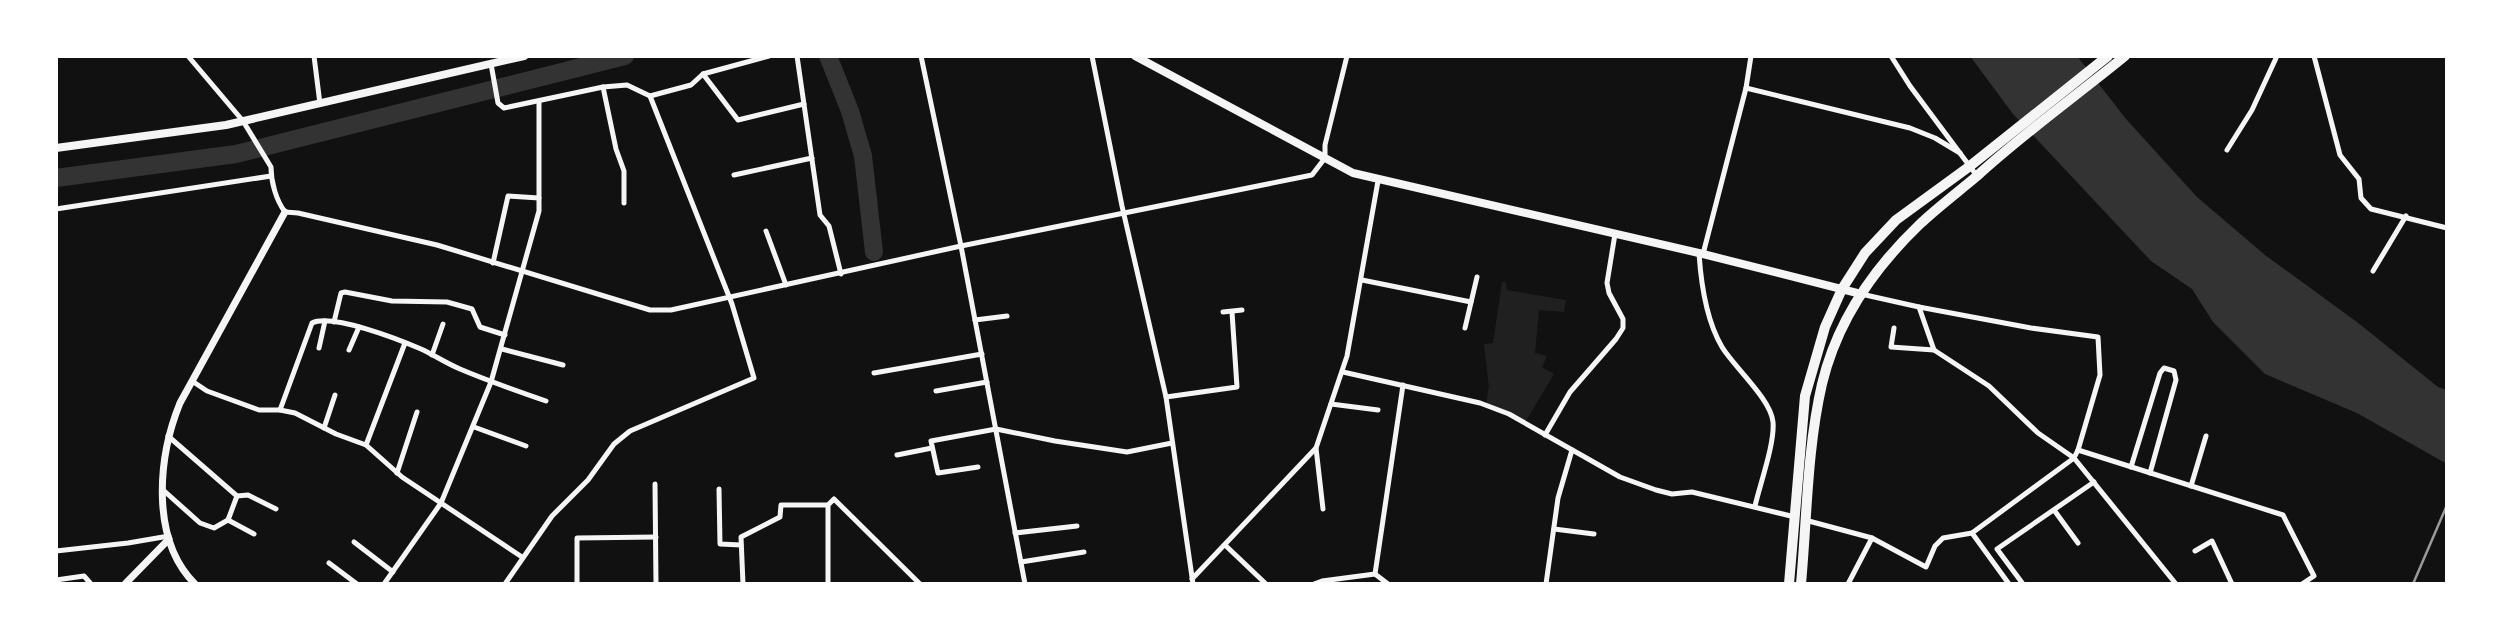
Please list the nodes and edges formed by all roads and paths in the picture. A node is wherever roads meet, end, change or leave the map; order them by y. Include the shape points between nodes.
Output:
1 (188, 56) edge
2 (314, 56) edge
3 (524, 56) edge
4 (769, 56) edge
5 (797, 56) edge
6 (921, 56) edge
7 (1092, 56) edge
8 (1135, 56) edge
9 (1347, 56) edge
10 (1751, 56) edge
11 (1891, 56) edge
12 (2108, 56) edge
13 (2125, 56) edge
14 (2277, 56) edge
15 (2314, 56) edge
16 (491, 64) junction
17 (704, 74) junction
18 (603, 88) junction
19 (1746, 88) junction
20 (650, 96) junction
21 (539, 102) junction
22 (320, 103) junction
23 (804, 104) junction
24 (244, 125) junction
25 (56, 148) edge
26 (2227, 150) dead end
27 (1960, 153) junction
28 (1325, 158) junction
29 (812, 159) junction
30 (1983, 162) junction
31 (1970, 166) junction
32 (734, 175) dead end
33 (271, 176) junction
34 (1977, 176) junction
35 (1378, 180) junction
36 (539, 198) junction
37 (624, 203) dead end
38 (56, 209) edge
39 (285, 212) junction
40 (1125, 212) junction
41 (2406, 216) junction
42 (2447, 228) edge
43 (766, 231) dead end
44 (1615, 234) junction
45 (961, 246) junction
46 (1701, 254) junction
47 (493, 263) junction
48 (2373, 271) dead end
49 (523, 272) junction
50 (841, 274) junction
51 (1476, 277) dead end
52 (1362, 280) junction
53 (786, 285) junction
54 (1842, 289) junction
55 (1861, 293) junction
56 (728, 297) junction
57 (1471, 302) junction
58 (1919, 307) junction
59 (1242, 310) dead end
60 (1223, 312) dead end
61 (1232, 312) junction
62 (1007, 316) dead end
63 (975, 320) junction
64 (325, 321) junction
65 (334, 322) junction
66 (443, 324) dead end
67 (359, 327) junction
68 (1465, 328) dead end
69 (1894, 328) dead end
70 (505, 335) junction
71 (405, 343) junction
72 (319, 348) dead end
73 (502, 349) junction
74 (1934, 350) junction
75 (349, 351) dead end
76 (982, 354) junction
77 (432, 355) junction
78 (563, 365) dead end
79 (1343, 372) junction
80 (874, 373) dead end
81 (192, 381) junction
82 (491, 382) junction
83 (987, 382) junction
84 (1403, 385) junction
85 (936, 391) dead end
86 (335, 395) dead end
87 (1166, 397) junction
88 (546, 401) dead end
89 (1332, 404) junction
90 (280, 410) junction
91 (1378, 411) dead end
92 (417, 412) dead end
93 (474, 427) junction
94 (324, 428) junction
95 (996, 429) junction
96 (1545, 435) junction
97 (168, 436) junction
98 (2206, 436) dead end
99 (1172, 443) junction
100 (366, 445) junction
101 (526, 446) dead end
102 (1316, 447) junction
103 (933, 448) junction
104 (1572, 450) junction
105 (2078, 450) junction
106 (897, 455) dead end
107 (2074, 458) junction
108 (978, 467) dead end
109 (2131, 467) junction
110 (397, 473) junction
111 (2150, 473) junction
112 (2094, 482) junction
113 (655, 484) dead end
114 (2191, 486) junction
115 (162, 489) junction
116 (719, 489) dead end
117 (237, 496) junction
118 (441, 503) junction
119 (828, 505) junction
120 (1755, 506) junction
121 (276, 509) dead end
122 (1323, 509) dead end
123 (2054, 510) junction
124 (1795, 517) junction
125 (228, 520) junction
126 (1807, 520) junction
127 (1077, 526) dead end
128 (1553, 529) junction
129 (1016, 533) junction
130 (1972, 533) junction
131 (254, 534) dead end
132 (1594, 534) dead end
133 (169, 537) junction
134 (656, 537) junction
135 (1872, 538) junction
136 (354, 542) dead end
137 (2078, 543) dead end
138 (741, 545) junction
139 (1225, 545) junction
140 (56, 551) edge
141 (2195, 551) dead end
142 (1084, 552) dead end
143 (522, 557) junction
144 (329, 562) dead end
145 (1021, 562) junction
146 (393, 572) junction
147 (1375, 574) junction
148 (56, 580) edge
149 (1193, 582) edge
150 (91, 584) edge
151 (125, 584) edge
152 (195, 584) edge
153 (357, 584) edge
154 (384, 584) edge
155 (505, 584) edge
156 (576, 584) edge
157 (656, 584) edge
158 (743, 584) edge
159 (828, 584) edge
160 (920, 584) edge
161 (1026, 584) edge
162 (1266, 584) edge
163 (1314, 584) edge
164 (1388, 584) edge
165 (1546, 584) edge
166 (1789, 584) edge
167 (1801, 584) edge
168 (1847, 584) edge
169 (2009, 584) edge
170 (2023, 584) edge
171 (2176, 584) edge
172 (2232, 584) edge
173 (2302, 584) edge

1 - 24 street
2 - 22 street
3 - 16 main road
4 - 17 street
5 - 23 street
6 - 45 street
7 - 40 street
8 - 28 main road
9 - 28 street
10 - 19 street
11 - 27 street
12 - 30 highway
13 - 30 highway
14 - 26 street
15 - 41 street via 2340,156 2359,179 2361,198 2371,209
16 - 21 street via 498,103 504,107
16 - 22 main road
17 - 20 street via 691,85
17 - 23 street via 738,120
18 - 20 street via 627,85
18 - 21 street
18 - 37 street via 624,171
19 - 27 street via 1910,128
19 - 46 street
20 - 56 street
21 - 36 street
22 - 24 main road
23 - 29 street
24 - 25 main road
24 - 33 street via 271,167
27 - 31 street
28 - 35 main road
28 - 40 street via 1312,175
29 - 32 street
29 - 50 street via 820,215 829,226
30 - 31 highway
30 - 34 highway
31 - 34 street
31 - 54 highway via 1896,220 1865,253
33 - 38 street
33 - 39 street
34 - 55 highway via 1882,262
35 - 44 main road
35 - 52 street
36 - 47 street via 508,196
36 - 49 street
39 - 47 street via 437,245
39 - 81 street
40 - 45 street
40 - 87 street
41 - 42 street
41 - 48 street
43 - 53 street
44 - 46 main road
44 - 96 street via 1607,283 1623,328 1570,392
45 - 50 street
45 - 63 street
46 - 54 main road
46 - 120 street via 1700,272 1712,327 1773,419
47 - 49 street
49 - 56 street via 650,310
49 - 70 street
50 - 53 street
51 - 57 street
52 - 57 street
52 - 79 street
53 - 56 street
54 - 55 main road
54 - 124 highway via 1825,327 1805,396
55 - 58 street
55 - 126 highway via 1842,326 1823,381
56 - 143 street via 754,378 630,431 552,516
57 - 68 street
58 - 74 street
58 - 105 street via 2098,337 2100,375
59 - 61 street
60 - 61 street
61 - 87 street via 1237,387
62 - 63 street
63 - 76 street
64 - 65 street
64 - 72 street
64 - 90 street via 312,323
65 - 67 street
65 - 70 street via 345,292 392,302 447,302 472,309 480,327
66 - 77 street
67 - 71 street
67 - 75 street
69 - 74 street via 1891,347
70 - 73 street
71 - 77 street
71 - 100 street
73 - 78 street
73 - 82 street
74 - 107 street via 1989,386 2038,433
76 - 80 street
76 - 83 street
77 - 82 street
79 - 84 street
79 - 89 street
81 - 90 street via 259,410
81 - 97 street
82 - 88 street
82 - 93 street
83 - 85 street
83 - 95 street
84 - 96 street via 1480,403
84 - 147 street
86 - 94 street
87 - 99 street
89 - 91 street
89 - 102 street
90 - 94 street
92 - 110 street
93 - 101 street
93 - 118 street
94 - 100 street
95 - 99 street via 1127,452
95 - 103 street via 931,441
95 - 129 street
96 - 104 street
97 - 115 street
97 - 117 street
98 - 114 street
99 - 149 street
100 - 110 street
102 - 122 street
102 - 139 street
103 - 106 street
103 - 108 street via 938,473
104 - 120 street via 1620,477 1656,490 1692,492
104 - 128 street
105 - 107 street
105 - 109 street
107 - 112 street
107 - 130 street
109 - 111 street
109 - 111 street via 2160,373 2164,368 2175,371
110 - 118 street
111 - 114 street
112 - 123 street
112 - 171 street
113 - 134 street
114 - 173 street via 2283,515 2314,576
115 - 125 street via 200,523 214,528
115 - 133 street
116 - 138 street via 720,544
117 - 121 street via 248,495
117 - 125 street
118 - 143 street
118 - 146 street
119 - 138 street via 781,505 780,517 741,537
119 - 159 street
119 - 160 street via 834,499
120 - 124 street
123 - 137 street
123 - 170 street via 1997,549
124 - 126 street
124 - 166 highway
125 - 131 street
126 - 135 street
126 - 167 highway
127 - 129 street
128 - 132 street
128 - 165 street
129 - 145 street
130 - 135 street via 1943,538 1926,567
130 - 169 street
133 - 140 street
133 - 151 street
133 - 152 street via 180,566
134 - 156 street via 577,538
134 - 157 street
135 - 168 street
136 - 146 street
138 - 158 street
139 - 149 street
139 - 162 street
141 - 172 street via 2212,541
142 - 145 street
143 - 155 street
144 - 153 street
145 - 161 street
146 - 154 street
147 - 163 street
147 - 164 street
148 - 150 street via 84,576

